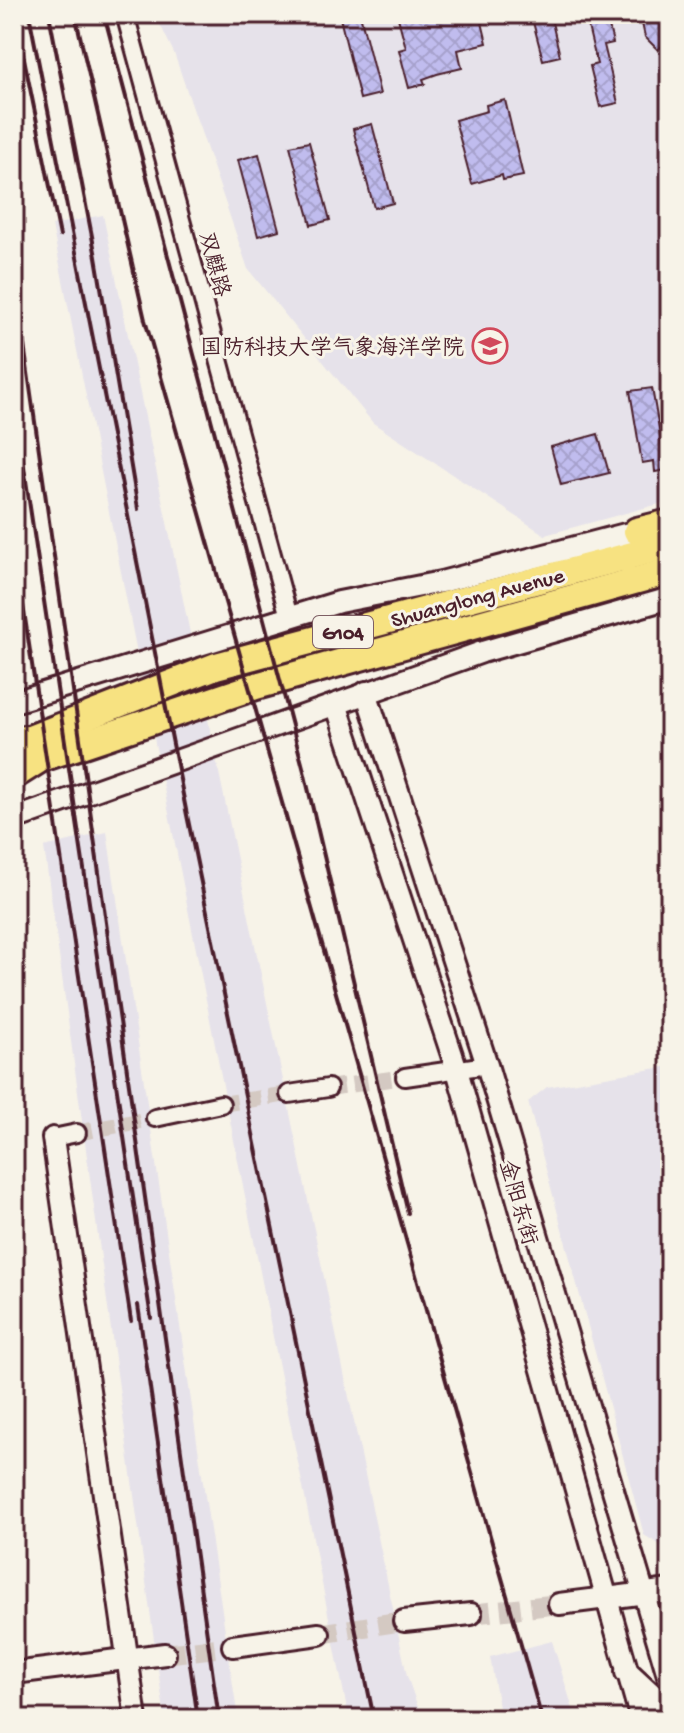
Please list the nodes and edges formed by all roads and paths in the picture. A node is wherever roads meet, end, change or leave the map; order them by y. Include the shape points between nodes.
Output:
1 (125, 14) edge
2 (670, 523) edge
3 (637, 531) joint
4 (670, 545) edge
5 (670, 571) edge
6 (441, 582) junction
7 (670, 598) edge
8 (289, 617) junction
9 (273, 651) junction
10 (366, 692) junction
11 (14, 702) edge
12 (336, 704) junction
13 (19, 755) edge
14 (14, 819) edge
15 (487, 1065) junction
16 (457, 1070) junction
17 (405, 1077) tunnel mouth
18 (328, 1088) tunnel mouth
19 (289, 1094) tunnel mouth
20 (221, 1104) tunnel mouth
21 (155, 1118) tunnel mouth
22 (77, 1133) tunnel mouth
23 (53, 1138) joint
24 (670, 1590) edge
25 (643, 1594) junction
26 (606, 1599) junction
27 (559, 1604) tunnel mouth
28 (471, 1614) tunnel mouth
29 (404, 1621) tunnel mouth
30 (319, 1634) tunnel mouth
31 (233, 1646) tunnel mouth
32 (165, 1654) tunnel mouth
33 (127, 1659) junction
34 (627, 1672) junction
35 (14, 1673) edge
36 (670, 1682) edge
37 (136, 1719) edge
38 (641, 1719) edge
39 (661, 1719) edge

1 - 8 street, 双麒路
2 - 3 highway
3 - 6 street
4 - 9 highway, Shuanglong Avenue / G104
5 - 13 highway, Shuanglong Avenue / G104
6 - 8 street
6 - 9 street
7 - 10 street
8 - 11 street
9 - 13 highway, Shuanglong Avenue / G104 via 216,666
10 - 12 street
10 - 15 street, 金阳东街
12 - 14 street
12 - 16 street, 金阳东街
15 - 16 street
15 - 25 street, 金阳东街
16 - 17 street
16 - 26 street, 金阳东街
18 - 19 street
20 - 21 street
22 - 23 street
23 - 33 street
24 - 25 street
25 - 26 street
25 - 36 street, 金阳东街
26 - 27 street
26 - 34 street, 金阳东街
28 - 29 street
30 - 31 street
32 - 33 street
33 - 35 street
33 - 37 street
34 - 38 street, 金阳东街
34 - 39 main road via 654,1697

